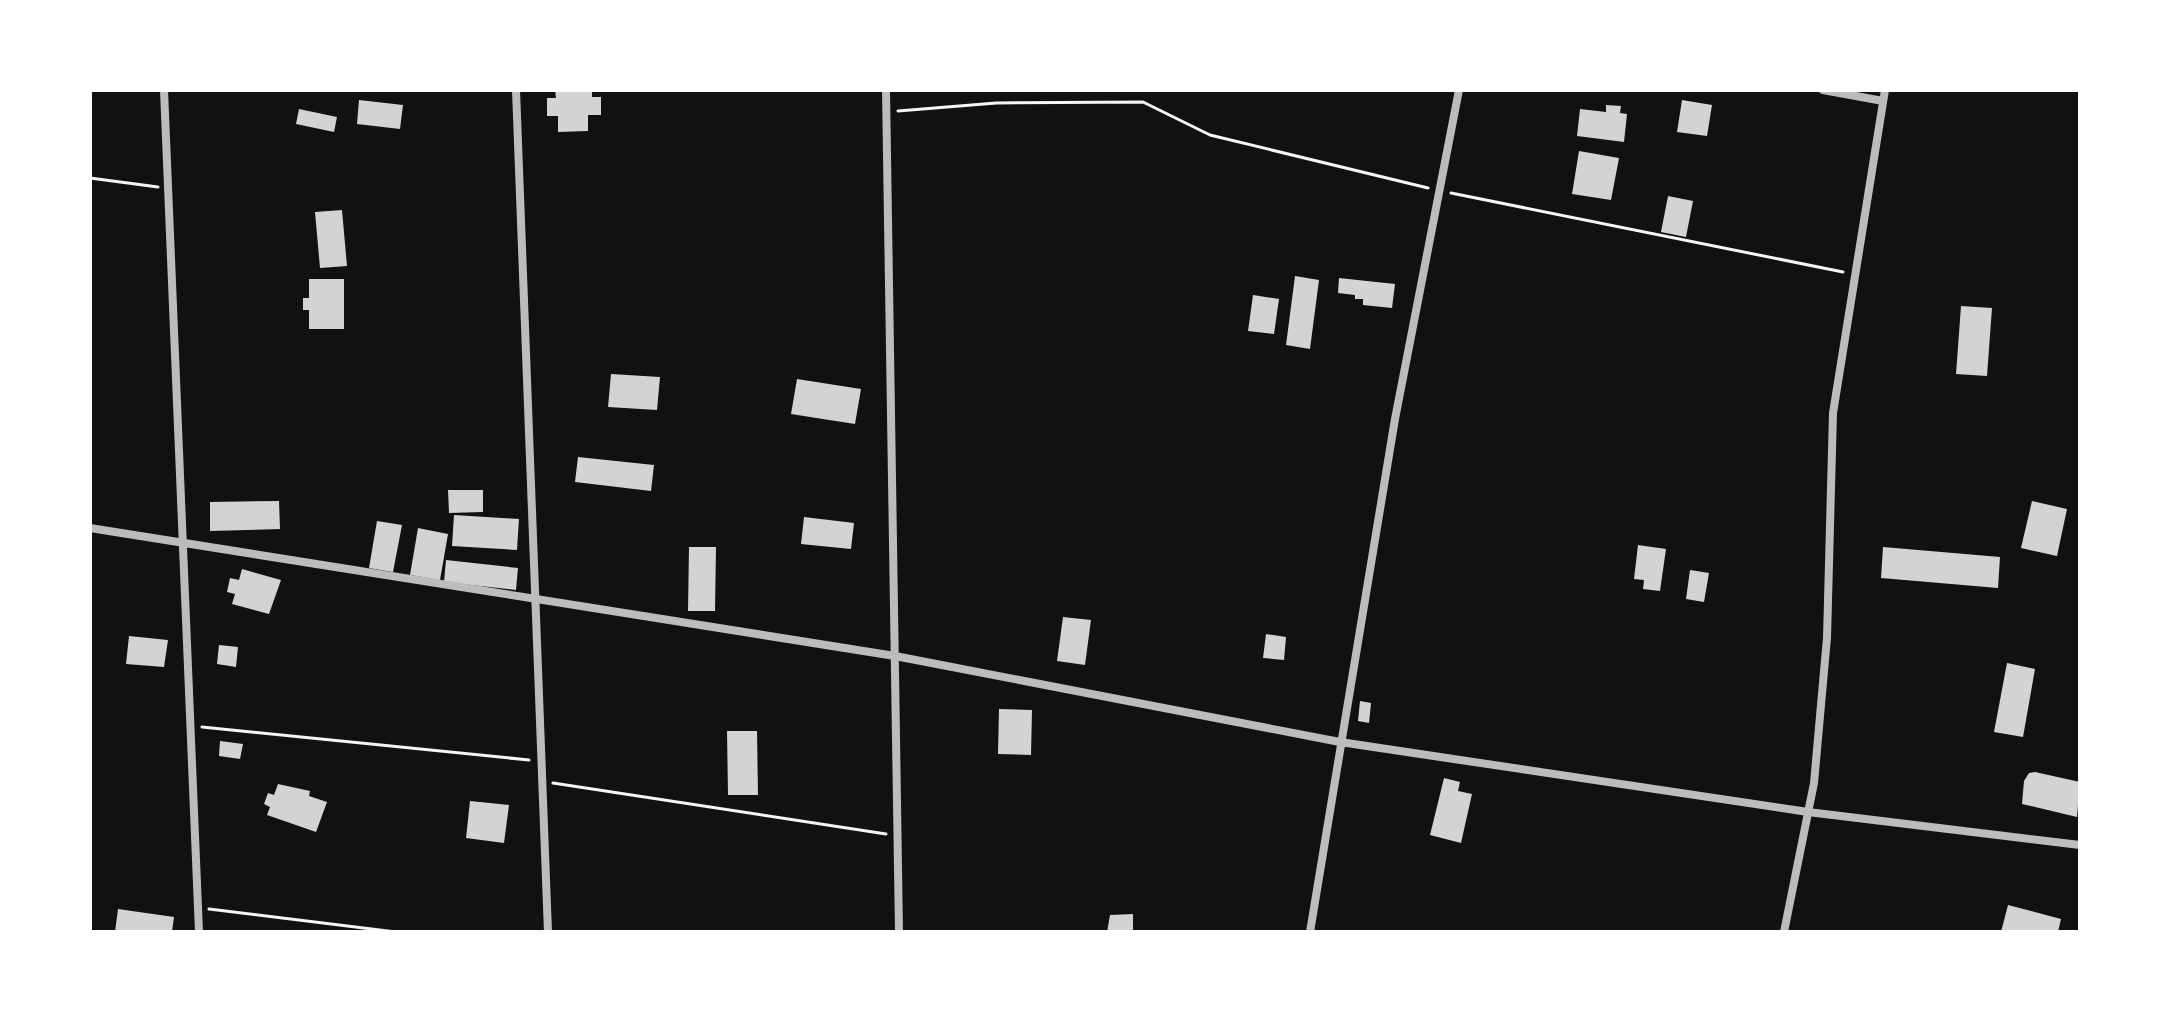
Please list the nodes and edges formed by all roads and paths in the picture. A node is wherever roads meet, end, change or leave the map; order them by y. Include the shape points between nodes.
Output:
1 (164, 90) edge
2 (516, 90) edge
3 (886, 90) edge
4 (1459, 90) edge
5 (1823, 90) edge
6 (1885, 90) edge
7 (1883, 101) junction
8 (886, 112) junction
9 (90, 178) edge
10 (168, 189) junction
11 (1440, 191) junction
12 (1856, 275) junction
13 (90, 528) edge
14 (182, 544) junction
15 (533, 598) junction
16 (895, 656) junction
17 (190, 725) junction
18 (1340, 742) junction
19 (541, 761) junction
20 (542, 781) junction
21 (1808, 812) junction
22 (897, 836) junction
23 (2080, 845) edge
24 (198, 907) junction
25 (199, 932) edge
26 (396, 932) edge
27 (548, 932) edge
28 (899, 932) edge
29 (1310, 932) edge
30 (1784, 932) edge

1 - 10 street
2 - 15 street
3 - 8 street
4 - 11 street
5 - 7 street
6 - 7 street
7 - 12 street
8 - 11 path via 996,103 1143,102 1210,135
8 - 16 street
9 - 10 path
10 - 14 street
11 - 12 path
11 - 18 street
12 - 21 street via 1833,413 1827,638
13 - 14 street
14 - 15 street
14 - 17 street
15 - 16 street
15 - 19 street
16 - 18 street
16 - 22 street
17 - 19 path
17 - 24 street
18 - 21 street
18 - 29 street
19 - 20 street
20 - 22 path
20 - 27 street
21 - 23 street
21 - 30 street
22 - 28 street
24 - 25 street
24 - 26 path

